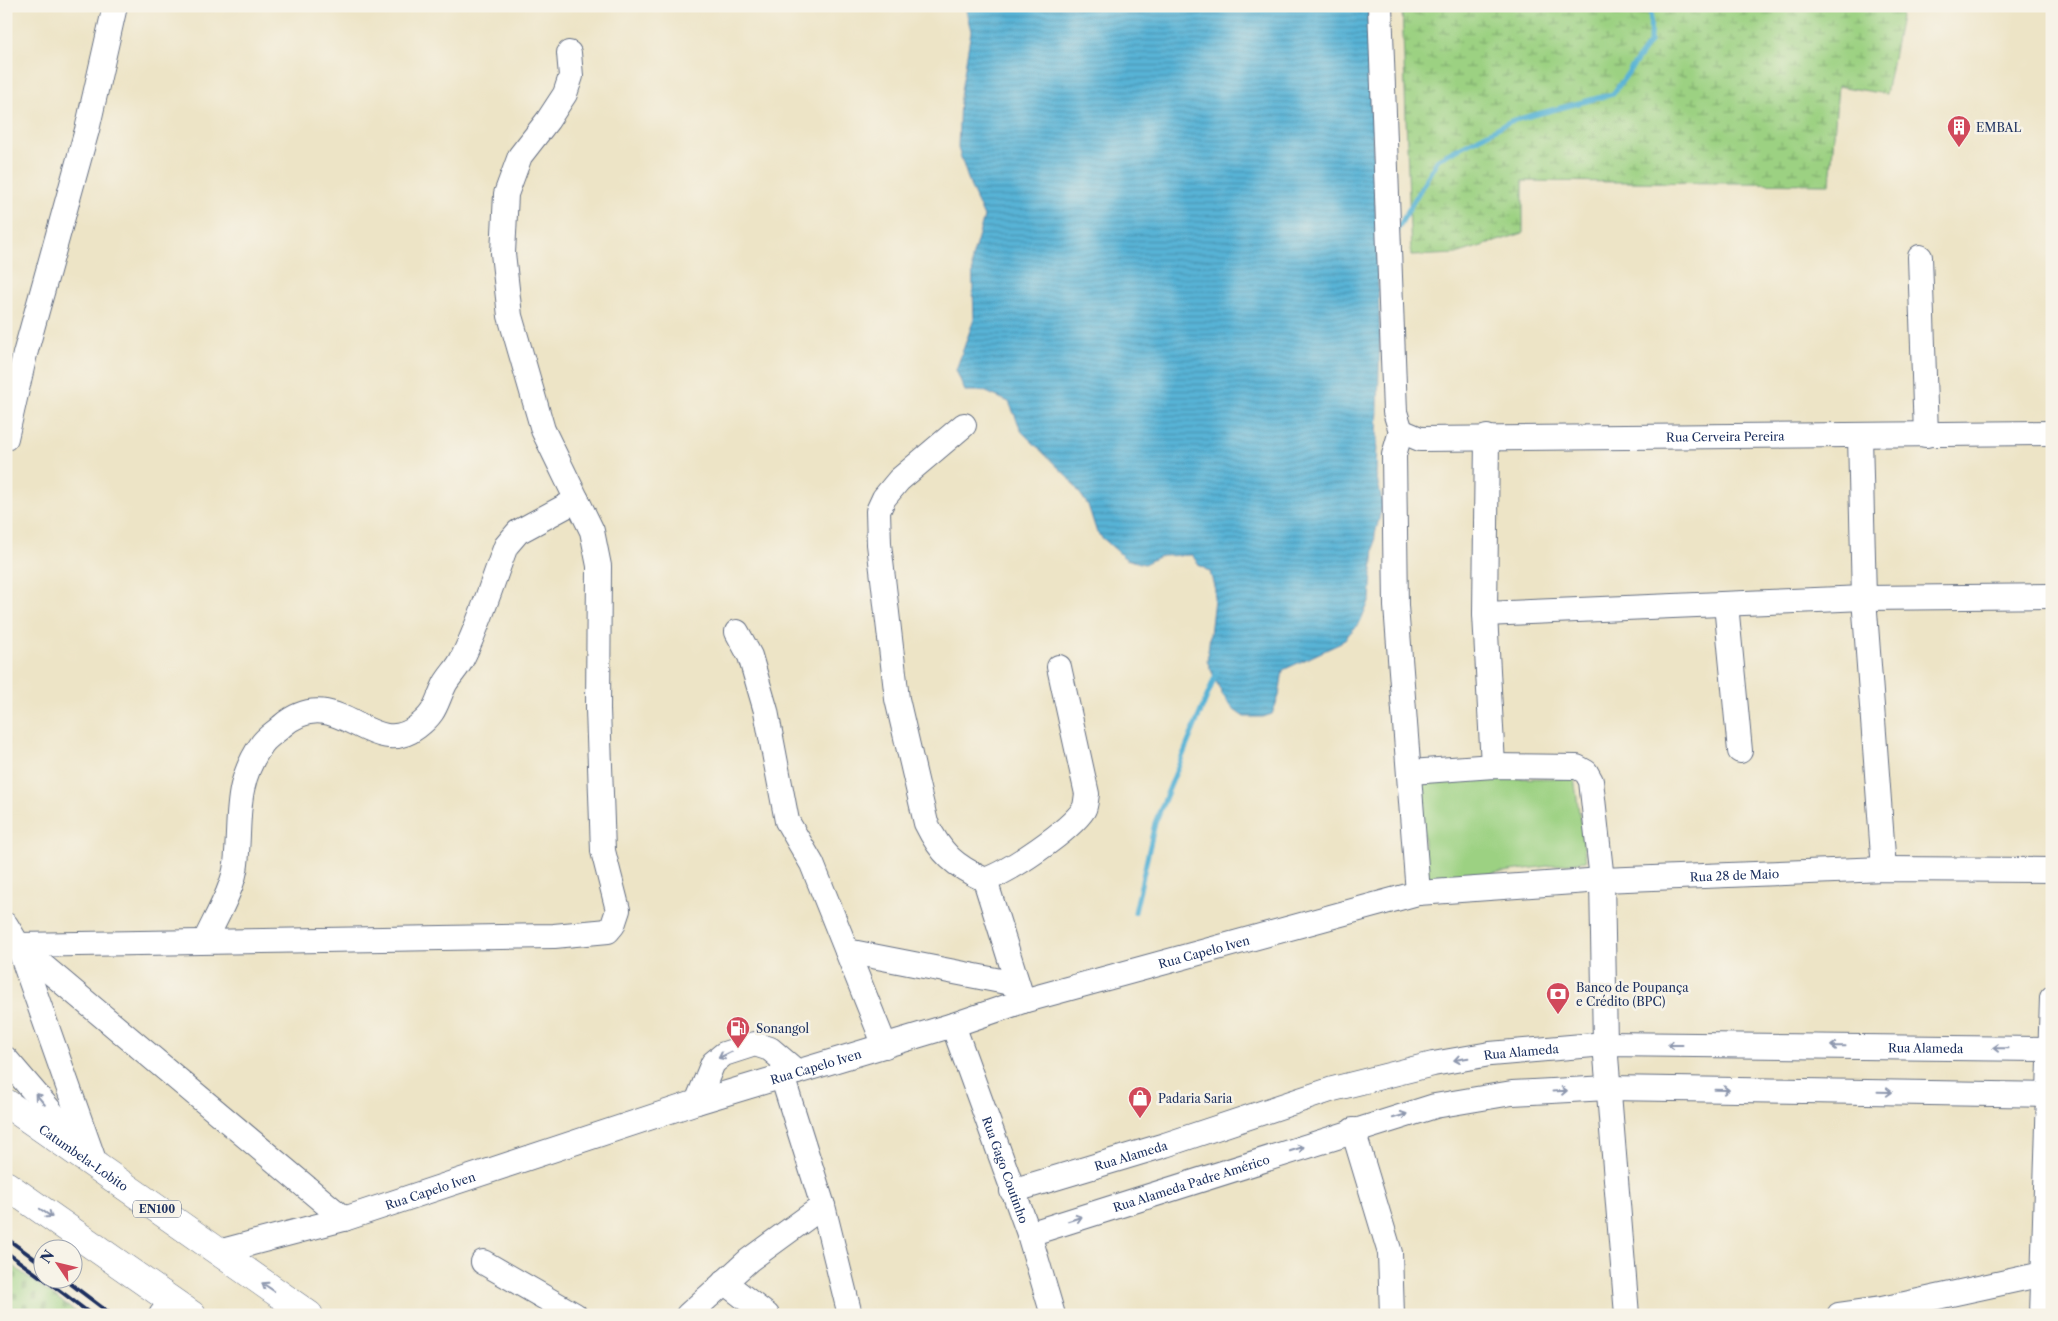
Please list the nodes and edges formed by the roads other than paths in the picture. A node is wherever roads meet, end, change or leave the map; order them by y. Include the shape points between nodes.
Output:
1 (115, 6) edge
2 (1380, 6) edge
3 (569, 53) dead end
4 (1920, 256) dead end
5 (964, 425) dead end
6 (1401, 431) junction
7 (2052, 433) edge
8 (1926, 435) junction
9 (1860, 436) junction
10 (6, 438) edge
11 (1487, 438) junction
12 (577, 500) junction
13 (2052, 596) edge
14 (1864, 598) junction
15 (1726, 604) junction
16 (1485, 614) junction
17 (737, 632) dead end
18 (1059, 667) dead end
19 (1740, 751) dead end
20 (1492, 766) junction
21 (1411, 772) junction
22 (1884, 868) junction
23 (2052, 870) edge
24 (985, 880) junction
25 (1602, 880) junction
26 (1418, 893) junction
27 (12, 935) edge
28 (205, 941) junction
29 (847, 950) junction
30 (1020, 992) junction
31 (2052, 998) edge
32 (953, 1025) junction
33 (1605, 1044) junction
34 (885, 1046) junction
35 (2049, 1049) junction
36 (6, 1059) edge
37 (790, 1074) junction
38 (1608, 1088) junction
39 (2050, 1095) edge
40 (697, 1102) junction
41 (6, 1103) edge
42 (1353, 1130) junction
43 (94, 1163) junction
44 (6, 1185) edge
45 (1012, 1191) junction
46 (823, 1206) junction
47 (344, 1219) junction
48 (1029, 1234) junction
49 (218, 1252) junction
50 (483, 1262) dead end
51 (2043, 1274) junction
52 (724, 1282) junction
53 (175, 1310) edge
54 (309, 1315) edge
55 (575, 1315) edge
56 (688, 1315) edge
57 (767, 1315) edge
58 (850, 1315) edge
59 (1054, 1315) edge
60 (1392, 1315) edge
61 (1627, 1315) edge
62 (1840, 1315) edge
63 (2042, 1315) edge

1 - 10 street
2 - 6 street via 1395,412
3 - 12 street via 571,76 564,94 520,156 506,194 503,253 510,316 532,395 543,430
4 - 8 street
5 - 24 street via 899,480 884,498 878,511 878,544 897,699 926,823 947,857
6 - 11 street, Rua Cerveira Pereira via 1420,439
6 - 21 street via 1394,455 1396,606
7 - 8 street, Rua Cerveira Pereira
8 - 9 street, Rua Cerveira Pereira
9 - 11 street, Rua Cerveira Pereira
9 - 14 street
11 - 16 street
12 - 28 street via 518,532 506,546 462,660 446,683 434,711 416,728 397,737 386,736 371,732 345,717 320,710 294,716 263,743 250,766 238,803 236,865
12 - 28 street via 592,531 599,566 598,709 603,851 618,910 608,932 554,936
13 - 14 street
14 - 15 street
14 - 22 street
15 - 16 street
15 - 19 street
16 - 20 street
17 - 29 street via 750,656 766,711 787,821 812,864
18 - 24 street via 1087,794 1084,808 1037,850 1003,873
20 - 21 street
20 - 25 street via 1577,767 1586,772 1591,781
21 - 26 street
22 - 23 street, Rua 28 de Maio
22 - 25 street, Rua 28 de Maio
24 - 30 street
25 - 26 street, Rua 28 de Maio
25 - 33 street
26 - 30 street, Rua Capelo Iven
27 - 28 street
27 - 43 street
27 - 47 street
29 - 30 street
29 - 34 street
30 - 32 street, Rua Capelo Iven
31 - 35 street
32 - 34 street, Rua Capelo Iven
32 - 45 street, Rua Gago Coutinho
35 -> 33 street, Rua Alameda
33 - 38 street
33 -> 45 street, Rua Alameda via 1490,1054 1424,1066 1333,1089 1165,1146
34 - 37 street, Rua Capelo Iven
35 - 39 street
43 -> 36 street
37 - 40 street, Rua Capelo Iven
37 -> 40 street via 762,1045 747,1046 724,1054 713,1063
37 - 46 street
38 -> 39 street
42 -> 38 street via 1445,1104 1512,1093
38 - 61 street
39 - 51 street
40 - 47 street, Rua Capelo Iven
41 - 43 highway, Catumbela-Lobito / EN100
48 -> 42 street, Rua Alameda Padre Américo
42 - 60 street via 1390,1253
43 - 49 highway, Catumbela-Lobito / EN100
44 -> 53 highway
45 - 48 street, Rua Gago Coutinho
46 - 52 street
46 - 58 street
47 - 49 street, Rua Capelo Iven
48 - 59 street, Rua Gago Coutinho
54 -> 49 highway, Catumbela-Lobito / EN100
50 - 55 street
51 - 62 street
51 - 63 street
52 - 56 street
52 - 57 street

